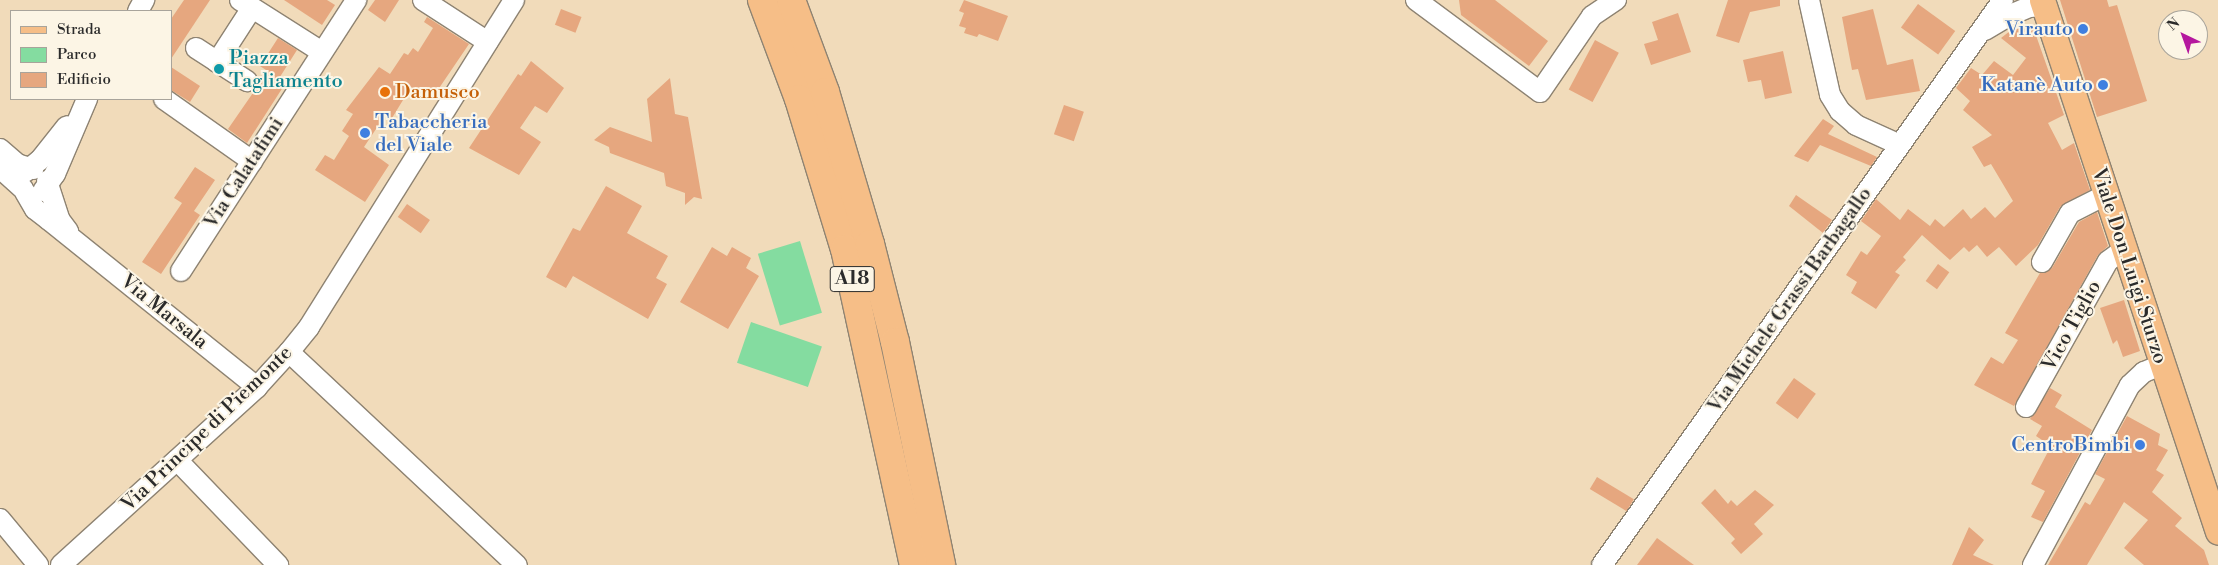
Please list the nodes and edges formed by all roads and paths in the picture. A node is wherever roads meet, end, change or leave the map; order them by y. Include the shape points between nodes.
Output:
1 (356, 0) edge
2 (423, 0) edge
3 (514, 0) edge
4 (762, 0) edge
5 (790, 0) edge
6 (1416, 0) edge
7 (1616, 0) edge
8 (1809, 0) edge
9 (2003, 0) edge
10 (2043, 3) edge
11 (246, 4) edge
12 (1977, 35) junction
13 (488, 42) junction
14 (196, 48) dead end
15 (322, 52) junction
16 (217, 62) junction
17 (247, 81) dead end
18 (165, 100) edge
19 (85, 103) edge
20 (1900, 145) junction
21 (0, 149) edge
22 (252, 161) junction
23 (0, 168) edge
24 (34, 181) junction
25 (2105, 195) junction
26 (2123, 250) junction
27 (2042, 262) dead end
28 (181, 271) dead end
29 (290, 352) junction
30 (2161, 365) junction
31 (256, 387) junction
32 (2026, 407) dead end
33 (177, 460) junction
34 (0, 519) edge
35 (2218, 532) edge
36 (38, 565) edge
37 (60, 565) edge
38 (278, 565) edge
39 (517, 565) edge
40 (914, 565) edge
41 (941, 565) edge
42 (1602, 565) edge
43 (2033, 565) edge

1 - 15 street, Via Calatafimi
2 - 13 street
3 - 13 street, Via Principe di Piemonte
4 - 40 highway, A18 via 799,99 844,249
5 - 41 highway, A18 via 825,92 870,244 895,342
6 - 7 street via 1540,92 1592,16
8 - 20 street via 1830,95 1840,111 1856,125
9 - 12 street, Via Michele Grassi Barbagallo
10 - 12 street via 2008,16
10 - 25 main road, Viale Don Luigi Sturzo
11 - 15 street
11 - 16 street
12 - 20 street, Via Michele Grassi Barbagallo
13 - 29 street, Via Principe di Piemonte via 309,327
14 - 16 street
15 - 22 street, Via Calatafimi
16 - 17 street
18 - 22 street
19 - 24 street
20 - 42 street, Via Michele Grassi Barbagallo
21 - 24 street
22 - 28 street, Via Calatafimi
23 - 24 street
24 - 31 street, Via Marsala via 72,237
25 - 26 main road, Viale Don Luigi Sturzo
25 - 27 street via 2070,213
26 - 30 main road, Viale Don Luigi Sturzo
26 - 32 street, Vico Tiglio via 2108,261
29 - 31 street, Via Principe di Piemonte
29 - 39 street
30 - 35 main road, Viale Don Luigi Sturzo
30 - 43 street via 2144,372 2130,385
31 - 33 street, Via Principe di Piemonte
33 - 37 street, Via Principe di Piemonte
33 - 38 street
34 - 36 street

